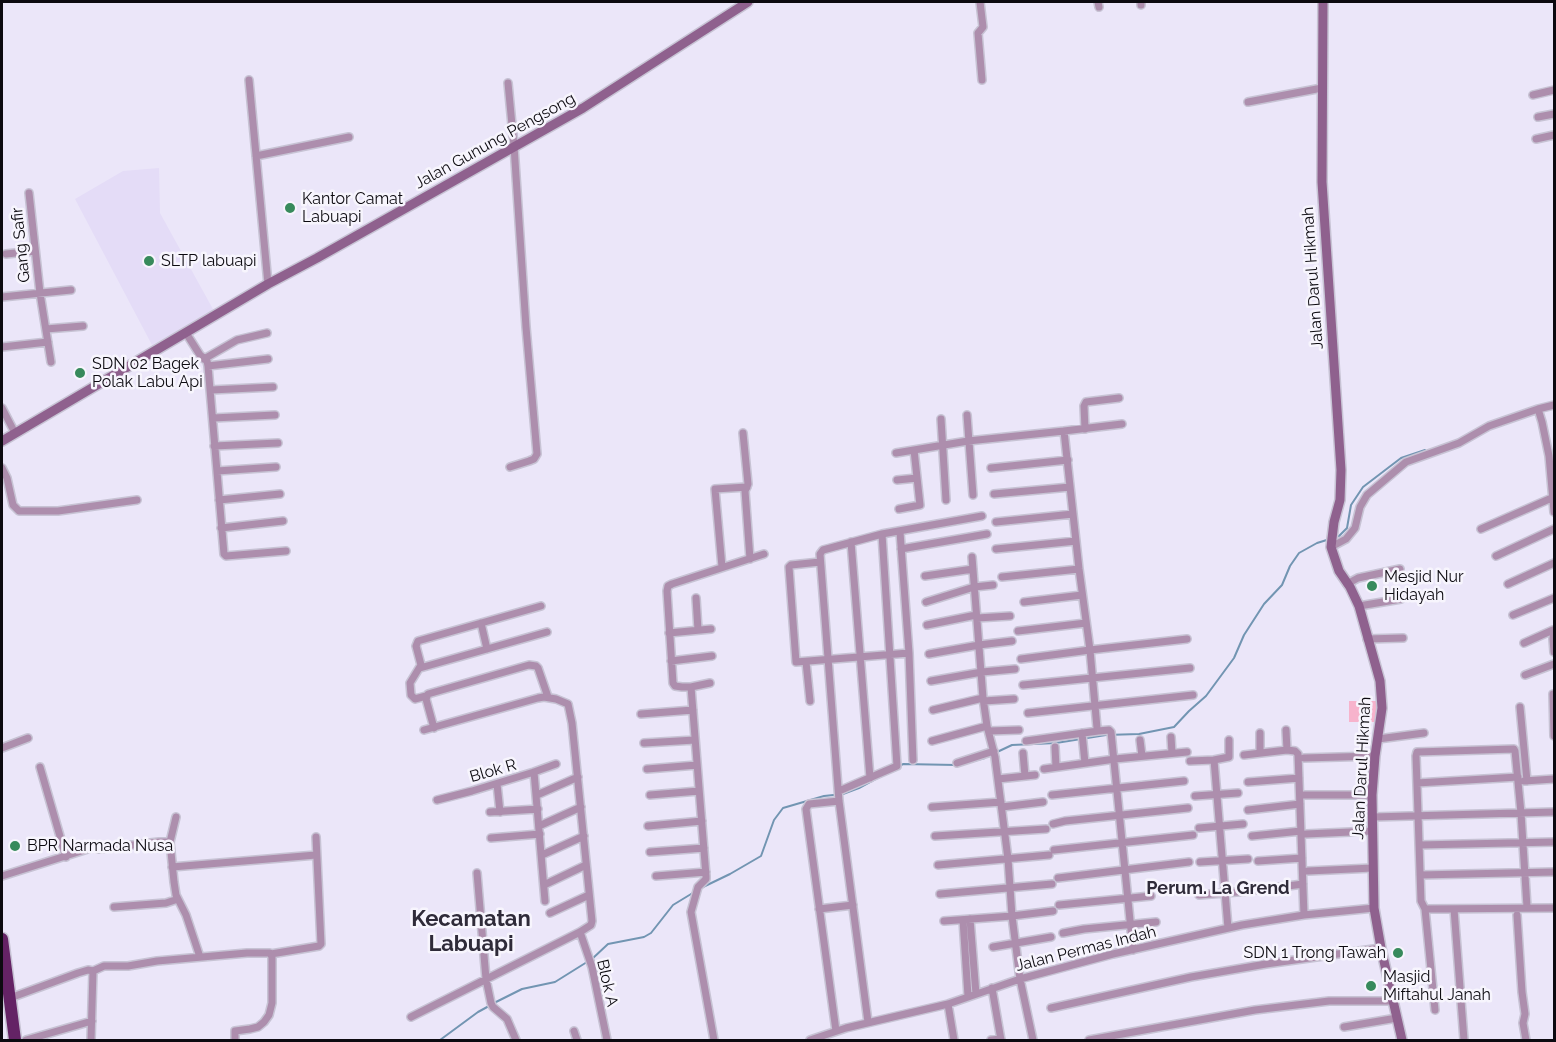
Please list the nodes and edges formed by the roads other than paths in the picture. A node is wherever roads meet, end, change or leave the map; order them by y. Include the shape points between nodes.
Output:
1 (748, 2) edge
2 (980, 2) edge
3 (1323, 2) edge
4 (249, 80) dead end
5 (982, 80) dead end
6 (508, 83) dead end
7 (1322, 88) junction
8 (1554, 90) edge
9 (1533, 95) dead end
10 (1248, 102) dead end
11 (1554, 114) edge
12 (1538, 117) dead end
13 (1554, 135) edge
14 (349, 137) dead end
15 (1536, 139) dead end
16 (514, 146) junction
17 (256, 156) junction
18 (29, 193) dead end
19 (35, 251) junction
20 (6, 254) dead end
21 (268, 284) junction
22 (71, 290) dead end
23 (40, 293) junction
24 (2, 297) edge
25 (83, 326) dead end
26 (46, 329) junction
27 (186, 333) junction
28 (267, 333) dead end
29 (48, 342) junction
30 (2, 347) edge
31 (268, 358) dead end
32 (51, 362) dead end
33 (206, 362) junction
34 (273, 387) dead end
35 (211, 390) junction
36 (1119, 398) dead end
37 (1554, 405) edge
38 (2, 408) edge
39 (1538, 409) junction
40 (275, 415) dead end
41 (967, 415) dead end
42 (213, 418) junction
43 (941, 419) dead end
44 (1122, 424) dead end
45 (1085, 429) junction
46 (1064, 431) junction
47 (15, 433) junction
48 (742, 433) dead end
49 (2, 441) edge
50 (968, 441) junction
51 (278, 443) dead end
52 (214, 446) junction
53 (942, 446) junction
54 (914, 450) junction
55 (896, 453) dead end
56 (1068, 460) junction
57 (276, 467) dead end
58 (510, 467) dead end
59 (2, 468) edge
60 (991, 468) dead end
61 (217, 471) junction
62 (918, 478) junction
63 (897, 480) dead end
64 (747, 487) junction
65 (1070, 487) junction
66 (280, 494) dead end
67 (994, 494) dead end
68 (973, 495) dead end
69 (1554, 497) edge
70 (137, 500) dead end
71 (219, 500) junction
72 (946, 500) dead end
73 (899, 509) dead end
74 (1554, 512) edge
75 (1073, 514) junction
76 (982, 516) dead end
77 (283, 521) dead end
78 (996, 522) dead end
79 (221, 528) junction
80 (1481, 529) dead end
81 (1554, 529) edge
82 (900, 532) junction
83 (882, 534) junction
84 (987, 534) dead end
85 (1076, 541) junction
86 (851, 542) junction
87 (1332, 542) junction
88 (902, 549) junction
89 (996, 549) dead end
90 (286, 551) dead end
91 (764, 554) dead end
92 (1496, 556) dead end
93 (972, 557) dead end
94 (750, 559) junction
95 (820, 562) junction
96 (1554, 563) edge
97 (722, 567) junction
98 (973, 569) junction
99 (1079, 569) junction
100 (1400, 569) dead end
101 (925, 576) dead end
102 (1002, 577) dead end
103 (1347, 584) junction
104 (1508, 584) dead end
105 (993, 585) dead end
106 (974, 587) junction
107 (1082, 595) junction
108 (696, 598) dead end
109 (1554, 598) edge
110 (1401, 599) dead end
111 (926, 602) dead end
112 (1024, 602) dead end
113 (542, 606) dead end
114 (1359, 606) junction
115 (1513, 615) dead end
116 (1010, 616) dead end
117 (977, 617) junction
118 (481, 623) junction
119 (1086, 623) junction
120 (927, 626) dead end
121 (711, 629) dead end
122 (698, 630) junction
123 (1554, 630) edge
124 (1018, 631) dead end
125 (548, 632) dead end
126 (669, 633) junction
127 (1402, 638) dead end
128 (1187, 639) dead end
129 (1367, 639) junction
130 (1012, 641) dead end
131 (1524, 643) dead end
132 (979, 645) junction
133 (488, 649) junction
134 (1090, 650) junction
135 (1554, 652) edge
136 (909, 654) junction
137 (929, 654) dead end
138 (890, 655) junction
139 (712, 656) dead end
140 (860, 657) junction
141 (1022, 659) dead end
142 (828, 660) junction
143 (671, 661) junction
144 (806, 662) junction
145 (1554, 664) edge
146 (420, 668) junction
147 (1190, 668) dead end
148 (1015, 669) dead end
149 (982, 672) junction
150 (1525, 675) dead end
151 (1092, 677) junction
152 (931, 681) dead end
153 (710, 683) dead end
154 (1023, 685) dead end
155 (691, 687) junction
156 (1553, 694) dead end
157 (1193, 695) dead end
158 (426, 696) junction
159 (548, 698) junction
160 (983, 699) junction
161 (1014, 699) dead end
162 (810, 701) dead end
163 (1094, 705) junction
164 (1520, 707) dead end
165 (693, 710) junction
166 (933, 710) dead end
167 (1028, 713) dead end
168 (641, 714) dead end
169 (434, 728) junction
170 (988, 729) junction
171 (424, 730) dead end
172 (1019, 730) dead end
173 (1286, 730) dead end
174 (1098, 731) junction
175 (1260, 733) dead end
176 (1424, 733) dead end
177 (1554, 736) edge
178 (1171, 737) dead end
179 (28, 738) dead end
180 (1082, 738) junction
181 (1378, 739) junction
182 (695, 740) junction
183 (1229, 740) dead end
184 (932, 741) dead end
185 (1026, 741) dead end
186 (1140, 741) dead end
187 (644, 743) dead end
188 (1055, 747) dead end
189 (2, 748) edge
190 (1287, 750) junction
191 (1186, 752) dead end
192 (1023, 753) dead end
193 (1172, 753) junction
194 (1260, 753) junction
195 (995, 754) junction
196 (1244, 755) dead end
197 (1142, 756) junction
198 (1375, 756) junction
199 (1304, 758) dead end
200 (1114, 759) junction
201 (913, 760) dead end
202 (1214, 760) junction
203 (1190, 761) dead end
204 (957, 763) dead end
205 (1085, 763) junction
206 (556, 764) dead end
207 (697, 765) junction
208 (40, 767) dead end
209 (1056, 767) junction
210 (647, 769) dead end
211 (1044, 769) dead end
212 (534, 772) junction
213 (1035, 775) dead end
214 (1025, 776) junction
215 (578, 777) junction
216 (870, 778) junction
217 (1299, 778) junction
218 (998, 779) junction
219 (1518, 779) junction
220 (1554, 779) edge
221 (1184, 781) dead end
222 (1527, 781) junction
223 (1248, 782) dead end
224 (1417, 783) junction
225 (497, 784) junction
226 (1117, 788) junction
227 (699, 790) junction
228 (1238, 793) dead end
229 (1217, 794) junction
230 (537, 795) junction
231 (651, 795) dead end
232 (1052, 795) dead end
233 (1304, 795) dead end
234 (1372, 795) junction
235 (839, 796) junction
236 (1195, 796) dead end
237 (437, 800) dead end
238 (1043, 802) dead end
239 (1001, 804) junction
240 (1300, 804) junction
241 (581, 807) junction
242 (932, 807) dead end
243 (1188, 808) dead end
244 (538, 809) junction
245 (1248, 810) dead end
246 (490, 812) dead end
247 (500, 812) junction
248 (1554, 812) edge
249 (1521, 813) junction
250 (1120, 814) junction
251 (1419, 815) junction
252 (176, 817) dead end
253 (1373, 817) junction
254 (702, 821) junction
255 (1053, 824) dead end
256 (1243, 824) dead end
257 (539, 826) junction
258 (648, 826) dead end
259 (1220, 826) junction
260 (1199, 828) dead end
261 (1046, 829) dead end
262 (1373, 831) junction
263 (1004, 832) junction
264 (1303, 833) junction
265 (540, 834) junction
266 (1193, 835) dead end
267 (584, 836) junction
268 (935, 836) dead end
269 (1252, 836) dead end
270 (315, 837) dead end
271 (491, 838) dead end
272 (170, 842) junction
273 (1123, 842) junction
274 (1554, 842) edge
275 (1523, 843) junction
276 (1419, 845) junction
277 (704, 848) junction
278 (650, 852) dead end
279 (316, 855) junction
280 (542, 855) junction
281 (66, 857) junction
282 (1302, 858) junction
283 (1008, 859) junction
284 (1248, 859) dead end
285 (1223, 861) junction
286 (1258, 861) dead end
287 (1189, 862) dead end
288 (1200, 862) dead end
289 (586, 865) junction
290 (938, 865) dead end
291 (172, 867) junction
292 (1374, 868) junction
293 (1125, 870) junction
294 (1308, 871) dead end
295 (706, 872) junction
296 (1554, 872) edge
297 (477, 873) dead end
298 (1525, 874) junction
299 (1420, 875) junction
300 (2, 876) edge
301 (656, 876) dead end
302 (1303, 884) junction
303 (544, 885) junction
304 (1010, 887) junction
305 (1226, 893) junction
306 (940, 894) dead end
307 (589, 895) junction
308 (1199, 895) dead end
309 (1151, 896) dead end
310 (1128, 897) junction
311 (178, 899) junction
312 (545, 901) dead end
313 (853, 905) junction
314 (1059, 905) dead end
315 (114, 907) dead end
316 (1527, 907) junction
317 (1374, 908) junction
318 (1554, 908) edge
319 (819, 909) junction
320 (1425, 909) junction
321 (1454, 909) junction
322 (1053, 911) dead end
323 (550, 913) dead end
324 (1304, 915) junction
325 (1516, 915) dead end
326 (1012, 916) junction
327 (966, 919) junction
328 (944, 921) dead end
329 (1156, 922) dead end
330 (1130, 925) junction
331 (1228, 928) junction
332 (580, 932) junction
333 (1063, 933) dead end
334 (1051, 937) dead end
335 (2, 939) edge
336 (1016, 943) junction
337 (993, 947) dead end
338 (1381, 948) junction
339 (1132, 950) junction
340 (271, 954) junction
341 (200, 957) junction
342 (93, 971) junction
343 (486, 979) junction
344 (1020, 979) junction
345 (992, 988) junction
346 (972, 995) junction
347 (10, 998) junction
348 (1392, 1001) junction
349 (948, 1004) junction
350 (1051, 1008) dead end
351 (1435, 1010) dead end
352 (411, 1017) dead end
353 (1397, 1018) junction
354 (92, 1021) junction
355 (868, 1022) junction
356 (1344, 1027) dead end
357 (574, 1031) dead end
358 (836, 1031) junction
359 (1001, 1040) edge
360 (1399, 1040) edge
361 (15, 1041) edge
362 (26, 1041) edge
363 (91, 1041) edge
364 (235, 1041) edge
365 (516, 1041) edge
366 (577, 1041) edge
367 (607, 1041) edge
368 (714, 1041) edge
369 (810, 1041) edge
370 (954, 1041) edge
371 (991, 1041) edge
372 (1034, 1041) edge
373 (1089, 1041) edge
374 (1464, 1041) edge
375 (1526, 1041) edge

1 - 16 street, Jalan Gunung Pengsong via 612,91
2 - 5 street
3 - 7 street, Jalan Darul Hikmah
4 - 17 street
6 - 16 street
7 - 10 street
7 - 87 street, Jalan Darul Hikmah via 1324,232 1341,462 1340,500
8 - 9 street
11 - 12 street
13 - 15 street
14 - 17 street
16 - 21 street, Jalan Gunung Pengsong
16 - 58 street via 537,454 534,459
17 - 21 street
18 - 19 street, Gang Safir
19 - 20 street
19 - 23 street, Gang Safir
21 - 27 street, Jalan Gunung Pengsong
22 - 23 street
23 - 24 street
23 - 26 street, Gang Safir
25 - 26 street
26 - 29 street, Gang Safir
27 - 33 street
27 - 47 street, Jalan Gunung Pengsong
28 - 33 street via 237,340
29 - 30 street
29 - 32 street, Gang Safir
31 - 33 street
33 - 35 street
34 - 35 street
35 - 42 street
36 - 45 street via 1086,402
37 - 39 street
38 - 47 street
39 - 69 street
39 - 87 street via 1406,462 1367,495 1355,528 1346,539
40 - 42 street
41 - 50 street
42 - 52 street
43 - 53 street
44 - 45 street
45 - 46 street
46 - 50 street
46 - 56 street
47 - 49 street, Jalan Gunung Pengsong
48 - 64 street
50 - 53 street
50 - 68 street
51 - 52 street
52 - 61 street
53 - 54 street
53 - 72 street
54 - 55 street
54 - 62 street
56 - 60 street
56 - 65 street
57 - 61 street
59 - 70 street via 13,505 19,511 58,511
61 - 71 street
62 - 63 street
62 - 73 street via 920,505
64 - 94 street
64 - 97 street via 715,489
65 - 67 street
65 - 75 street
66 - 71 street
69 - 74 street
69 - 80 street
71 - 79 street
75 - 78 street
75 - 85 street
76 - 82 street
77 - 79 street
79 - 90 street via 225,556
81 - 92 street
82 - 83 street
82 - 88 street
83 - 86 street
83 - 138 street
84 - 88 street
85 - 89 street
85 - 99 street
86 - 95 street via 823,550
86 - 140 street
87 - 103 street, Jalan Darul Hikmah via 1339,572
88 - 136 street
91 - 94 street
93 - 98 street
94 - 97 street
95 - 142 street
95 - 144 street via 789,567 796,661
96 - 104 street
97 - 126 street via 668,586
98 - 101 street
98 - 106 street
99 - 102 street
99 - 107 street
100 - 103 street
103 - 114 street, Jalan Darul Hikmah
105 - 106 street
106 - 111 street
106 - 117 street
107 - 112 street
107 - 119 street
108 - 122 street
109 - 115 street
110 - 114 street
113 - 118 street
114 - 129 street, Jalan Darul Hikmah
116 - 117 street
117 - 120 street
117 - 132 street
118 - 133 street
118 - 146 street via 418,641
119 - 124 street
119 - 134 street
121 - 122 street
122 - 126 street
123 - 131 street
123 - 135 street
125 - 133 street
126 - 143 street
127 - 129 street
128 - 134 street
129 - 181 street, Jalan Darul Hikmah via 1381,690
130 - 132 street
132 - 137 street
132 - 149 street
133 - 146 street
134 - 141 street
134 - 151 street
136 - 138 street
136 - 201 street
138 - 140 street
138 - 216 street via 897,766
139 - 143 street
140 - 142 street
140 - 216 street
142 - 144 street
142 - 235 street
143 - 155 street via 675,686
144 - 162 street
145 - 150 street
146 - 158 street via 410,683 411,695 416,699
147 - 151 street
148 - 149 street
149 - 152 street
149 - 160 street
151 - 154 street
151 - 163 street
153 - 155 street
155 - 165 street
156 - 177 street
157 - 163 street
158 - 159 street via 533,665
158 - 169 street
159 - 169 street
159 - 215 street via 569,706
160 - 161 street
160 - 166 street
160 - 170 street
163 - 167 street
163 - 174 street
164 - 222 street
165 - 168 street
165 - 182 street
169 - 171 street
170 - 172 street
170 - 184 street
170 - 195 street
173 - 190 street
174 - 180 street
174 - 200 street via 1109,730
175 - 194 street
176 - 181 street
178 - 193 street
179 - 189 street
180 - 185 street
180 - 205 street
181 - 198 street, Jalan Darul Hikmah
182 - 187 street
182 - 207 street
183 - 202 street via 1229,757
186 - 197 street
188 - 209 street
190 - 194 street
190 - 217 street via 1298,754
191 - 193 street
192 - 214 street
193 - 197 street
194 - 196 street
195 - 204 street
195 - 218 street
197 - 200 street
198 - 199 street
198 - 234 street, Jalan Darul Hikmah
200 - 205 street
200 - 226 street
202 - 203 street
202 - 229 street
205 - 209 street
206 - 212 street, Blok R
207 - 210 street
207 - 227 street
208 - 281 street
209 - 211 street
212 - 225 street, Blok R
212 - 230 street
213 - 214 street
214 - 218 street
215 - 230 street
215 - 241 street
216 - 235 street
217 - 223 street
217 - 240 street
218 - 239 street
219 - 222 street
219 - 224 street
219 - 224 street via 1514,749 1423,751 1416,756
219 - 249 street
220 - 222 street
221 - 226 street
224 - 251 street
225 - 237 street, Blok R
225 - 247 street
226 - 232 street
226 - 250 street
227 - 231 street
227 - 254 street
228 - 229 street
229 - 236 street
229 - 259 street
230 - 244 street
233 - 234 street
234 - 253 street, Jalan Darul Hikmah
235 - 313 street
235 - 319 street via 809,804 806,809
238 - 239 street
239 - 242 street
239 - 263 street
240 - 245 street
240 - 264 street
241 - 257 street
241 - 267 street
243 - 250 street
244 - 247 street
244 - 257 street
246 - 247 street
248 - 249 street
249 - 251 street
249 - 275 street
250 - 255 street
250 - 273 street
251 - 253 street
251 - 276 street
252 - 272 street
253 - 262 street, Jalan Darul Hikmah
254 - 258 street
254 - 277 street
256 - 259 street
257 - 265 street
259 - 260 street
259 - 285 street
261 - 263 street
262 - 264 street
262 - 292 street, Jalan Darul Hikmah
263 - 268 street
263 - 283 street
264 - 269 street
264 - 282 street
265 - 271 street
265 - 280 street
266 - 273 street
267 - 280 street
267 - 289 street
270 - 279 street
272 - 281 street via 93,847
272 - 291 street
273 - 283 street
273 - 293 street
274 - 275 street
275 - 276 street
275 - 298 street
276 - 299 street
277 - 278 street
277 - 295 street
279 - 291 street
279 - 340 street via 321,944
280 - 303 street
281 - 300 street
282 - 286 street
282 - 302 street
283 - 290 street
283 - 304 street
284 - 285 street
285 - 288 street
285 - 305 street
287 - 293 street
289 - 303 street
289 - 307 street
291 - 311 street
292 - 294 street
292 - 317 street, Jalan Darul Hikmah
293 - 304 street
293 - 310 street
295 - 301 street
295 - 368 street via 691,912
296 - 298 street
297 - 343 street
298 - 299 street
298 - 316 street
299 - 320 street
302 - 305 street
302 - 324 street
303 - 312 street
304 - 306 street
304 - 326 street
305 - 308 street
305 - 331 street
307 - 323 street
307 - 332 street via 592,923
309 - 310 street
310 - 314 street
310 - 330 street
311 - 315 street
311 - 341 street
313 - 319 street
313 - 355 street
316 - 318 street
316 - 321 street
317 - 324 street, Jalan Permas Indah
317 - 338 street, Jalan Darul Hikmah
319 - 358 street
320 - 321 street
320 - 351 street
321 - 374 street
322 - 326 street
324 - 331 street, Jalan Permas Indah
325 - 375 street
326 - 327 street
326 - 336 street
327 - 328 street
327 - 346 street
329 - 330 street
330 - 333 street
330 - 339 street
331 - 339 street, Jalan Permas Indah
332 - 343 street
332 - 367 street, Blok A via 592,967
334 - 336 street
335 - 347 highway
336 - 337 street
336 - 344 street
338 - 348 street, Jalan Darul Hikmah
338 - 350 street via 1191,976
339 - 344 street, Jalan Permas Indah
340 - 341 street
340 - 364 street via 269,1015 258,1027 235,1031
341 - 342 street via 104,966
342 - 347 street
342 - 354 street
343 - 352 street
343 - 365 street via 492,1005 507,1019
344 - 345 street, Jalan Permas Indah
344 - 372 street
345 - 346 street, Jalan Permas Indah
345 - 359 street
346 - 349 street, Jalan Permas Indah
347 - 361 highway
348 - 353 street, Jalan Darul Hikmah
348 - 373 street via 1292,1006
349 - 355 street, Jalan Permas Indah
349 - 370 street
353 - 356 street
353 - 360 street, Jalan Darul Hikmah
354 - 362 street
354 - 363 street
355 - 358 street, Jalan Permas Indah
357 - 366 street
358 - 369 street, Jalan Permas Indah
359 - 371 street

